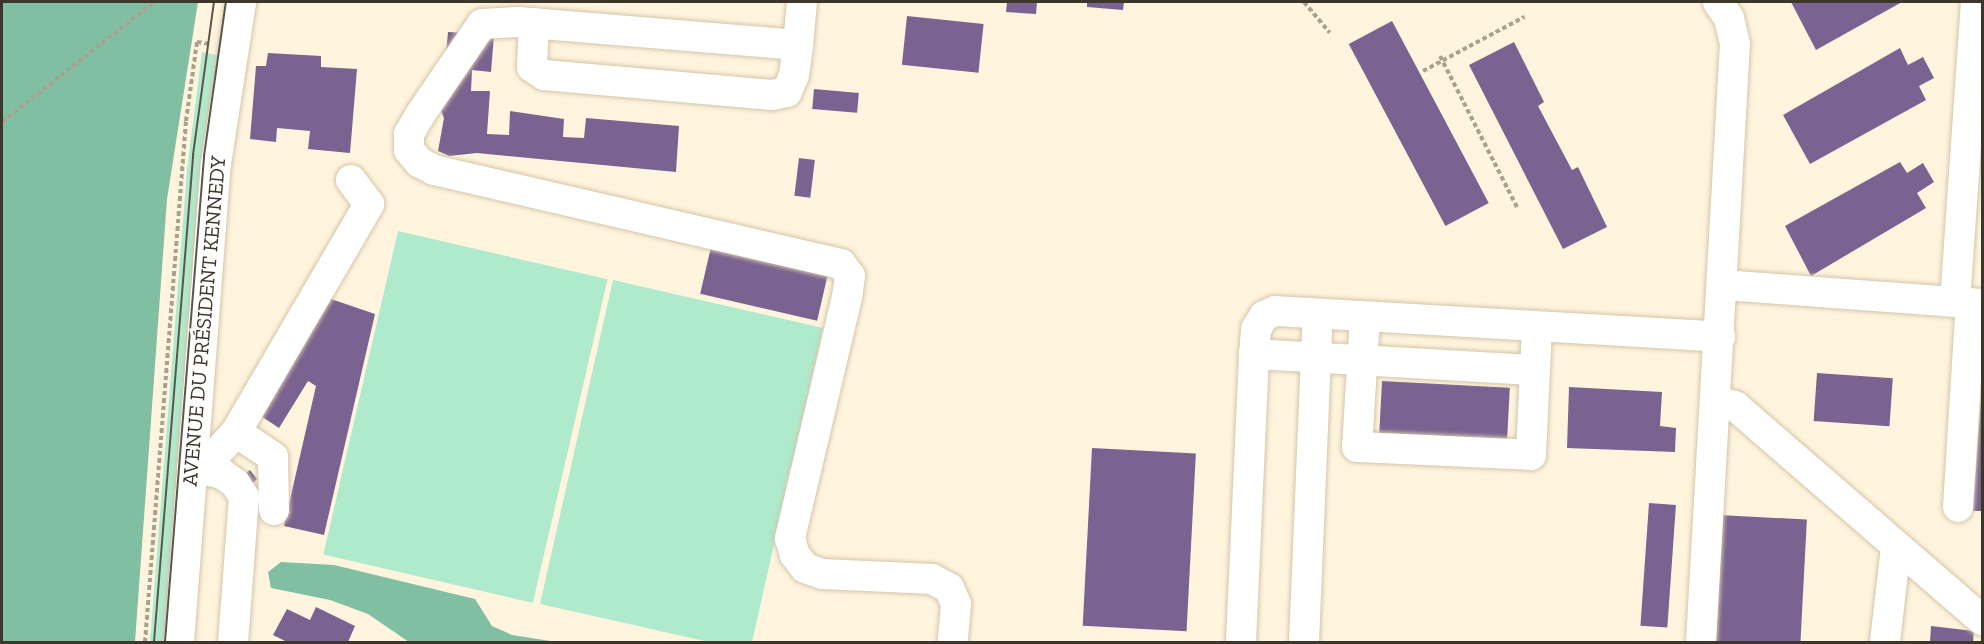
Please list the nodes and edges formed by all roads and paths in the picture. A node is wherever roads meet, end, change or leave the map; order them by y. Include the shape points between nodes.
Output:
1 (154, 2) edge
2 (241, 2) edge
3 (802, 2) edge
4 (1304, 2) edge
5 (1718, 2) edge
6 (1976, 2) edge
7 (1524, 17) dead end
8 (534, 23) junction
9 (1330, 33) dead end
10 (202, 43) dead end
11 (798, 45) junction
12 (1440, 56) dead end
13 (1443, 62) junction
14 (1423, 71) dead end
15 (2, 122) edge
16 (351, 180) dead end
17 (1518, 208) dead end
18 (1723, 285) junction
19 (1970, 303) edge
20 (1318, 314) junction
21 (1365, 317) junction
22 (1536, 327) junction
23 (1720, 337) junction
24 (1254, 354) junction
25 (1316, 358) junction
26 (1362, 361) junction
27 (1534, 370) junction
28 (1716, 401) junction
29 (236, 432) junction
30 (198, 467) junction
31 (1958, 507) dead end
32 (274, 510) dead end
33 (1896, 547) junction
34 (1983, 620) edge
35 (145, 642) edge
36 (179, 642) edge
37 (232, 642) edge
38 (953, 642) edge
39 (1241, 642) edge
40 (1304, 642) edge
41 (1701, 642) edge
42 (1886, 642) edge

1 - 15 path
2 - 30 street, AVENUE DU PRÉSIDENT KENNEDY via 216,165
3 - 11 street
4 - 9 path
5 - 18 street via 1730,18 1735,44
6 - 19 street
7 - 13 path
8 - 11 street
8 - 11 street via 532,68 544,75 772,95 787,92
8 - 38 street via 482,24 420,115 409,134 409,150 419,162 434,170 841,264 850,276 847,297 790,538 795,555 805,567 822,574 932,579 949,588 956,604
10 - 35 path via 197,42 186,122
12 - 13 path
13 - 14 path
13 - 17 path
16 - 29 street via 369,204
18 - 19 street
18 - 23 street
19 - 31 street
20 - 21 street
20 - 24 street via 1275,311 1264,316 1256,329
20 - 25 street
21 - 22 street
21 - 26 street
22 - 23 street
22 - 27 street
23 - 28 street
24 - 25 street
24 - 39 street
25 - 26 street
25 - 40 street
26 - 27 street
26 - 27 street via 1357,447 1531,455
28 - 33 street via 1735,406
28 - 41 street
29 - 30 street
29 - 32 street via 273,457
30 - 36 street, AVENUE DU PRÉSIDENT KENNEDY
30 - 37 street via 235,483 245,509
33 - 34 street
33 - 42 street

